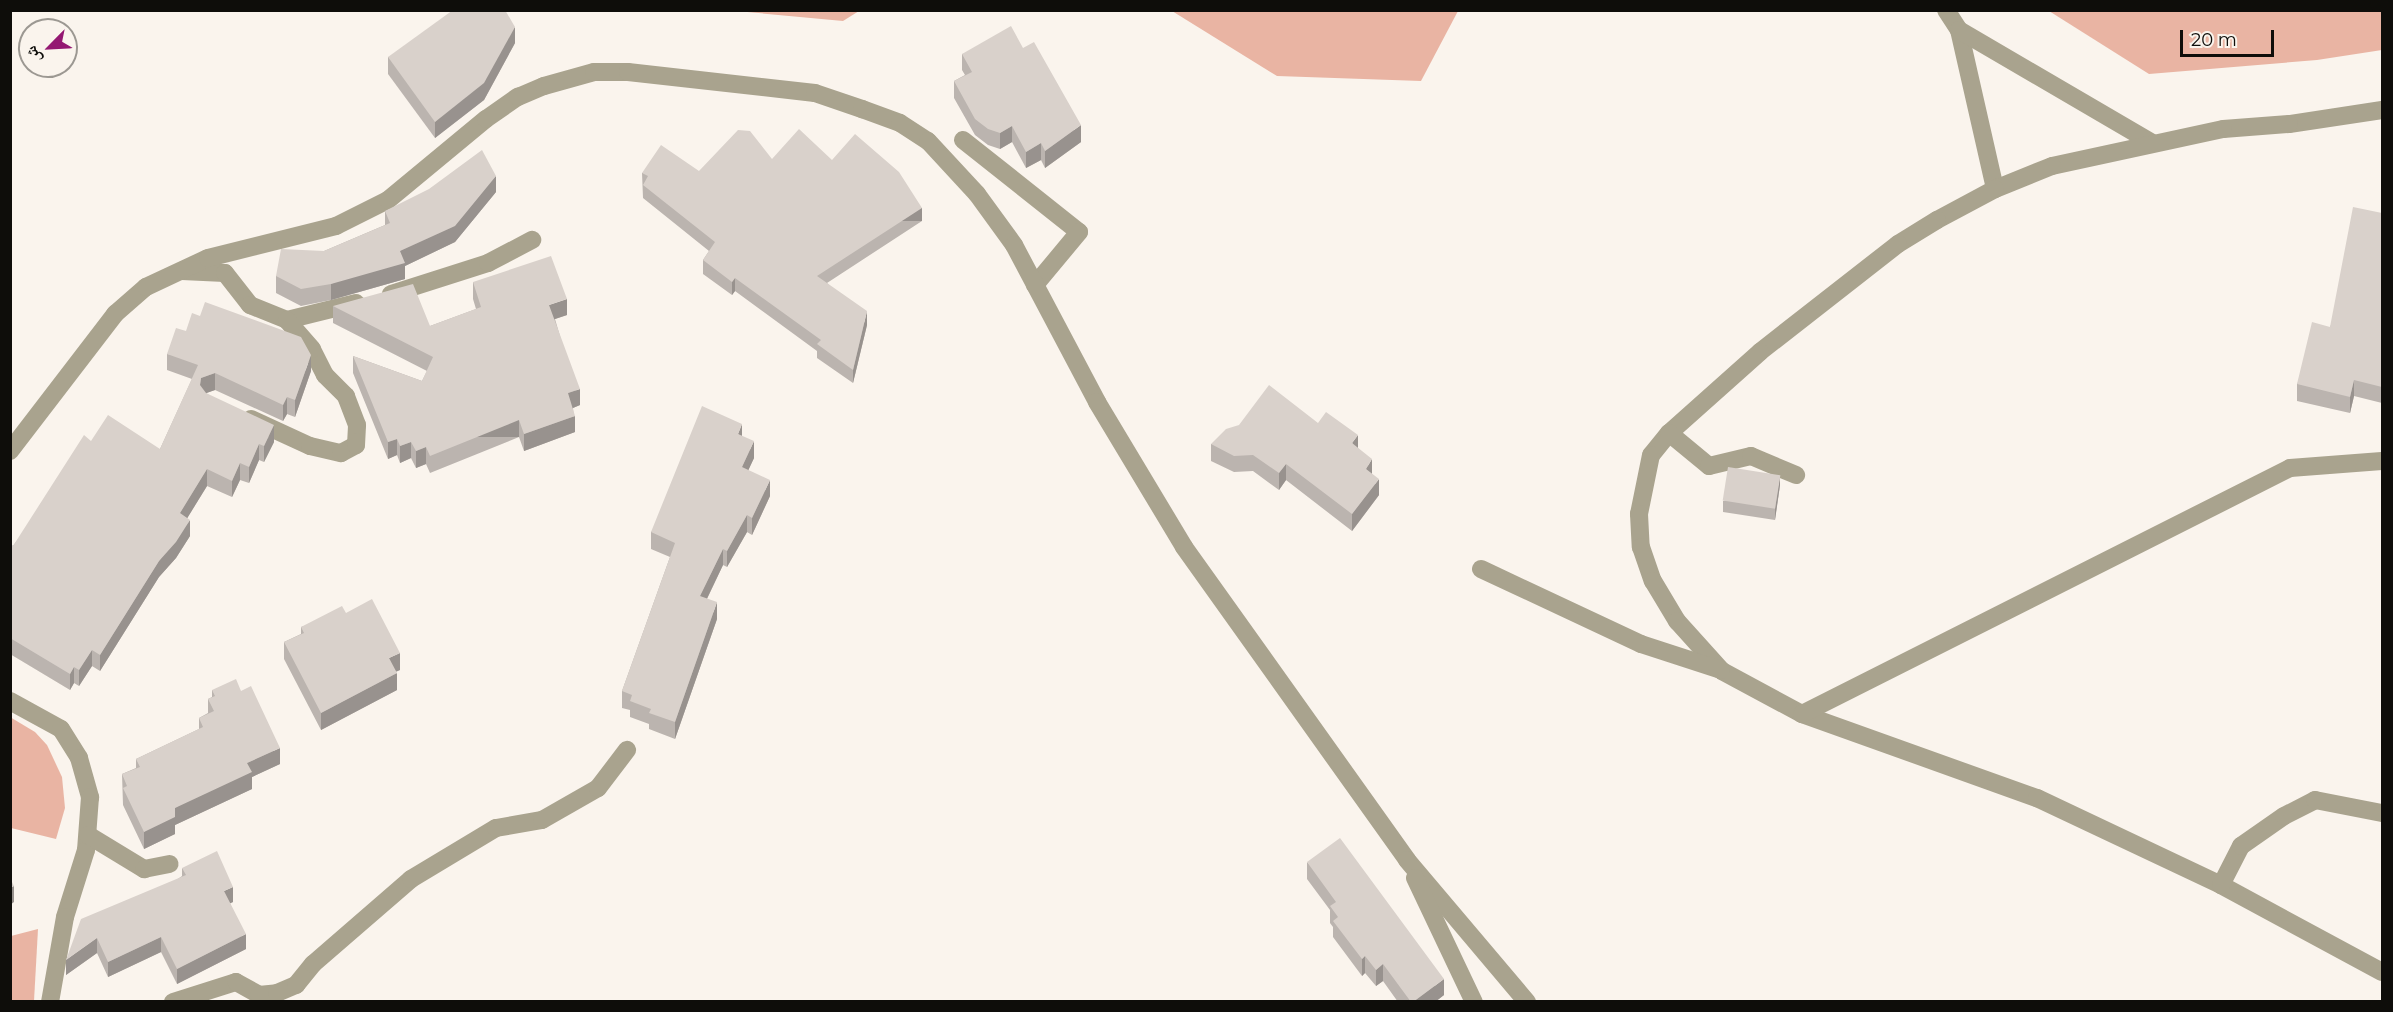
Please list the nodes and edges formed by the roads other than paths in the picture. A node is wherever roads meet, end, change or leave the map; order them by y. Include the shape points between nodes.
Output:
1 (1946, 10) edge
2 (1959, 30) junction
3 (2382, 110) edge
4 (963, 140) dead end
5 (2152, 143) junction
6 (1995, 189) junction
7 (532, 240) dead end
8 (174, 271) junction
9 (1035, 285) junction
10 (287, 320) junction
11 (231, 409) edge
12 (1669, 433) junction
13 (10, 451) edge
14 (2382, 461) edge
15 (1796, 475) dead end
16 (1481, 569) dead end
17 (1722, 671) junction
18 (10, 701) edge
19 (1802, 714) junction
20 (627, 750) dead end
21 (2382, 813) edge
22 (88, 835) junction
23 (1407, 860) junction
24 (170, 864) dead end
25 (2221, 885) junction
26 (2382, 972) edge
27 (50, 1002) edge
28 (173, 1002) edge
29 (1474, 1002) edge
30 (1527, 1002) edge

1 - 2 street
2 - 5 street
2 - 6 street
3 - 5 street via 2223,129
4 - 9 street via 1079,232
5 - 6 street via 2052,166
6 - 12 street via 1898,244 1760,352
7 - 10 street via 488,263 432,283
8 - 9 street via 208,258 336,226 388,200 518,97 571,76 628,72 815,93 900,123 928,141 977,194 1014,245
8 - 10 street via 225,273 250,305
8 - 13 street via 146,287 115,314
9 - 23 street via 1097,402 1184,547
10 - 11 street via 312,349 324,375 346,396 357,425 356,445 341,453 310,446
12 - 15 street via 1709,466 1751,456
12 - 17 street via 1651,455 1644,483 1639,514 1641,547 1653,581 1677,621
14 - 19 street via 2290,468
16 - 17 street via 1641,644
17 - 19 street
18 - 22 street via 61,729 79,758 90,797
19 - 25 street via 2037,798
20 - 28 street via 598,788 542,820 496,828 411,879 313,964 296,985 278,993 259,995 236,982
21 - 25 street via 2315,800 2241,846
22 - 24 street via 144,869
22 - 27 street via 64,917
23 - 29 street
23 - 30 street
25 - 26 street

